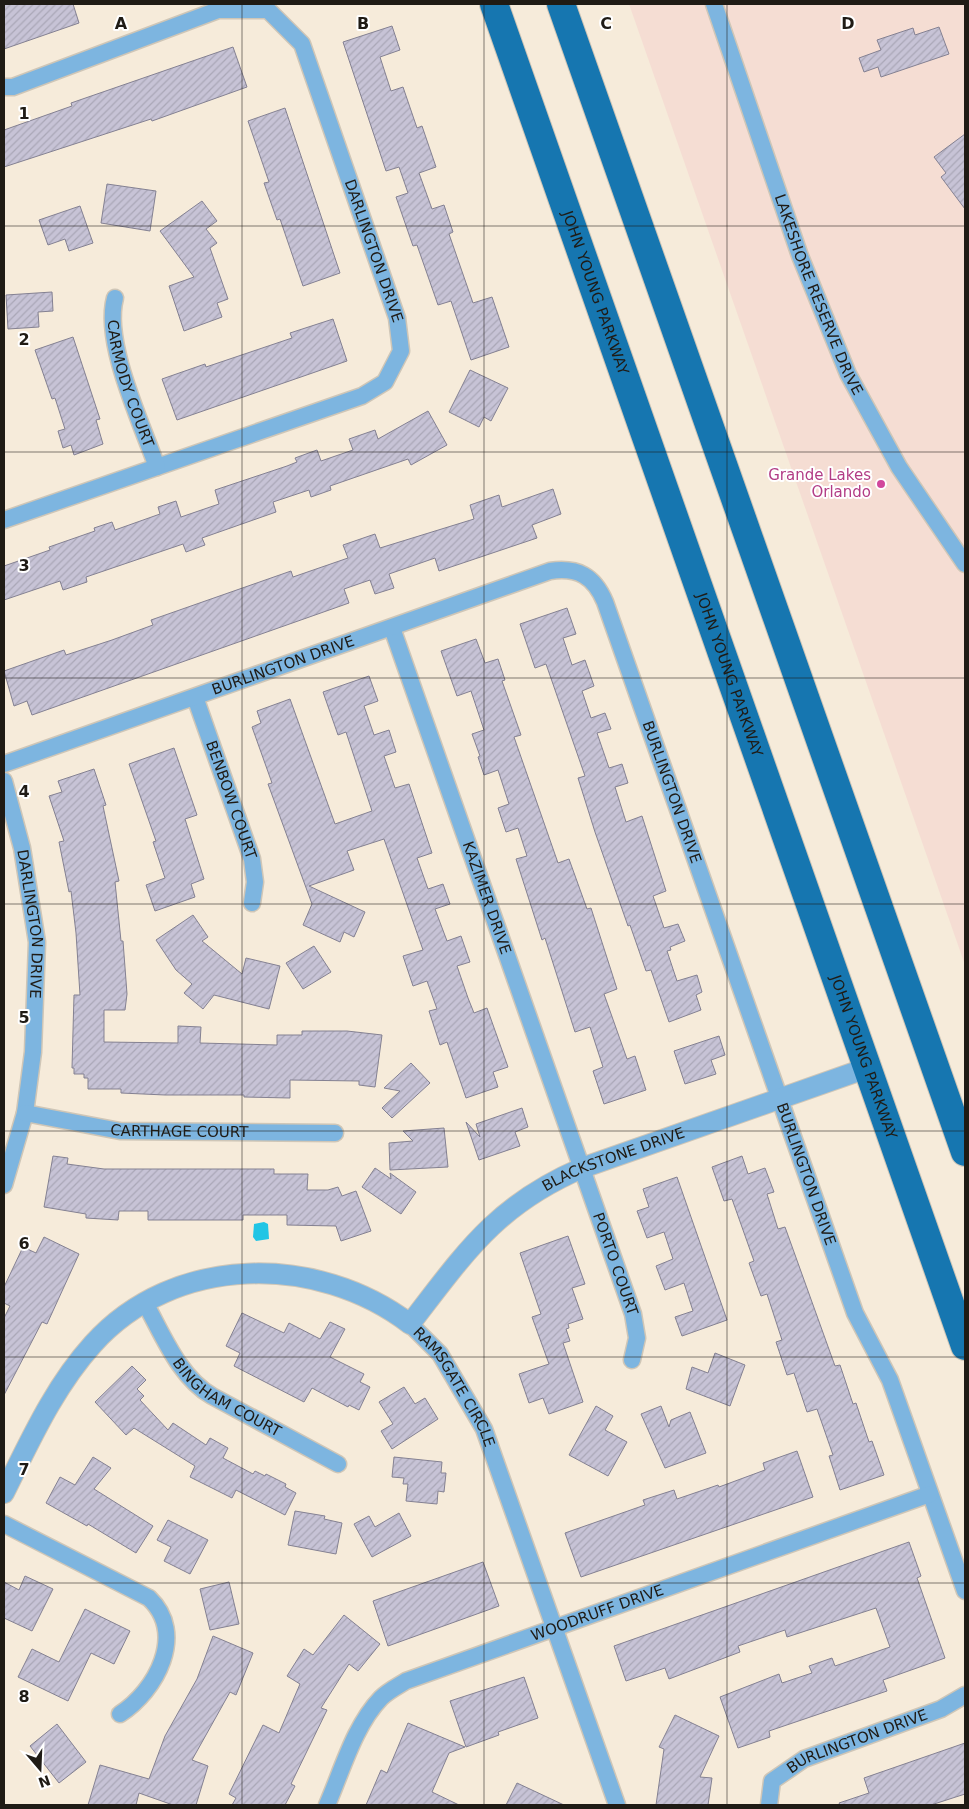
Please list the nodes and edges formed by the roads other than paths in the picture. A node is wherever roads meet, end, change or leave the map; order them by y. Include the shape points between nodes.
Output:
1 (494, 4) edge
2 (561, 4) edge
3 (714, 4) edge
4 (4, 87) edge
5 (115, 298) dead end
6 (156, 467) junction
7 (4, 520) edge
8 (965, 564) edge
9 (392, 628) junction
10 (195, 697) junction
11 (4, 764) edge
12 (4, 781) edge
13 (252, 903) dead end
14 (867, 1068) junction
15 (780, 1098) junction
16 (25, 1113) junction
17 (335, 1133) dead end
18 (965, 1152) edge
19 (582, 1168) junction
20 (4, 1185) edge
21 (145, 1303) junction
22 (410, 1324) junction
23 (965, 1346) edge
24 (632, 1360) dead end
25 (338, 1464) dead end
26 (4, 1492) edge
27 (930, 1494) junction
28 (4, 1524) edge
29 (965, 1591) edge
30 (554, 1627) junction
31 (965, 1695) edge
32 (120, 1714) dead end
33 (328, 1805) edge
34 (617, 1805) edge
35 (769, 1805) edge

1 - 14 highway, JOHN YOUNG PARKWAY
2 - 18 highway
3 - 8 street, LAKESHORE RESERVE DRIVE via 800,256 848,374 899,467
4 - 6 street, DARLINGTON DRIVE via 13,87 218,10 268,10 302,44 397,318 401,351 385,382 362,396
5 - 6 street, CARMODY COURT via 111,324 116,351
6 - 7 street, DARLINGTON DRIVE
9 - 10 street, BURLINGTON DRIVE
9 - 15 street, BURLINGTON DRIVE via 550,572 576,571 596,585 608,611
9 - 19 street, KAZIMER DRIVE
10 - 11 street, BURLINGTON DRIVE
10 - 13 street, BENBOW COURT via 252,859 255,882
12 - 16 street, DARLINGTON DRIVE via 22,848 37,942 34,1052
14 - 15 street, BLACKSTONE DRIVE
14 - 23 highway, JOHN YOUNG PARKWAY
15 - 19 street, BLACKSTONE DRIVE
15 - 27 street, BURLINGTON DRIVE via 855,1313 890,1380
16 - 17 street, CARTHAGE COURT via 120,1131
16 - 20 street, DARLINGTON DRIVE
19 - 22 street, BLACKSTONE DRIVE via 536,1190 492,1223
19 - 24 street, PORTO COURT via 636,1325
21 - 22 street, RAMSGATE CIRCLE via 178,1288 214,1278 254,1272 294,1274 331,1282 365,1296
21 - 25 street, BINGHAM COURT via 183,1369 196,1385
21 - 26 street, RAMSGATE CIRCLE via 105,1332 74,1367 56,1392
22 - 30 street, RAMSGATE CIRCLE via 440,1354 484,1430
27 - 29 street, BURLINGTON DRIVE
27 - 30 street, WOODRUFF DRIVE
28 - 32 street via 149,1598 160,1611 168,1635 165,1651 145,1694
30 - 33 street, WOODRUFF DRIVE via 422,1673 392,1689 381,1698 364,1723
30 - 34 street, RAMSGATE CIRCLE
31 - 35 street, BURLINGTON DRIVE via 941,1709 804,1759 772,1781

